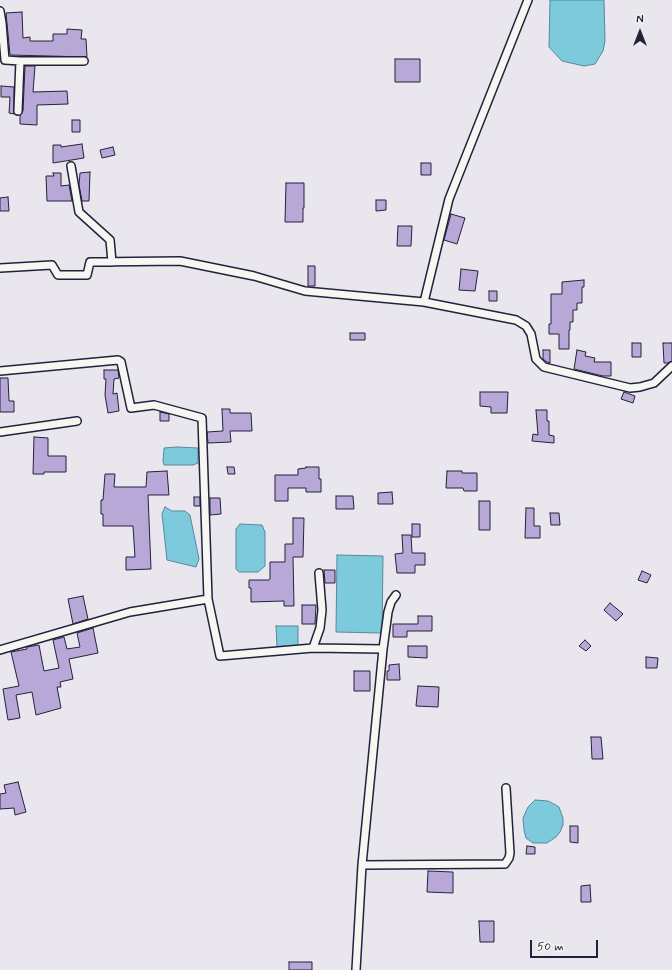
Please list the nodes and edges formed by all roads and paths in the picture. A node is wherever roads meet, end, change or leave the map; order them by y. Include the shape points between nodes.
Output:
1 (528, 0) edge
2 (0, 11) edge
3 (20, 61) junction
4 (84, 61) dead end
5 (18, 111) dead end
6 (71, 166) dead end
7 (112, 262) junction
8 (0, 268) edge
9 (424, 302) junction
10 (672, 366) edge
11 (0, 371) edge
12 (77, 421) dead end
13 (0, 432) edge
14 (320, 573) dead end
15 (396, 595) dead end
16 (208, 599) junction
17 (313, 648) junction
18 (383, 649) junction
19 (0, 650) edge
20 (506, 788) dead end
21 (362, 865) junction
22 (356, 970) edge

1 - 9 street via 449,199
2 - 3 street via 5,60
3 - 4 street
3 - 5 street
6 - 7 street via 78,212 110,240
7 - 8 street via 90,262 87,274 58,275 52,266
7 - 9 street via 180,261 254,276 305,291
9 - 10 street via 516,320 526,326 531,334 536,359 544,367 630,388 654,383
11 - 16 street via 118,360 121,362 131,408 154,405 202,418
12 - 13 street
14 - 17 street via 322,610 320,628
15 - 18 street via 388,612
16 - 17 street via 220,656
16 - 19 street via 130,612
17 - 18 street
18 - 21 street
20 - 21 street via 510,853 505,864
21 - 22 street

